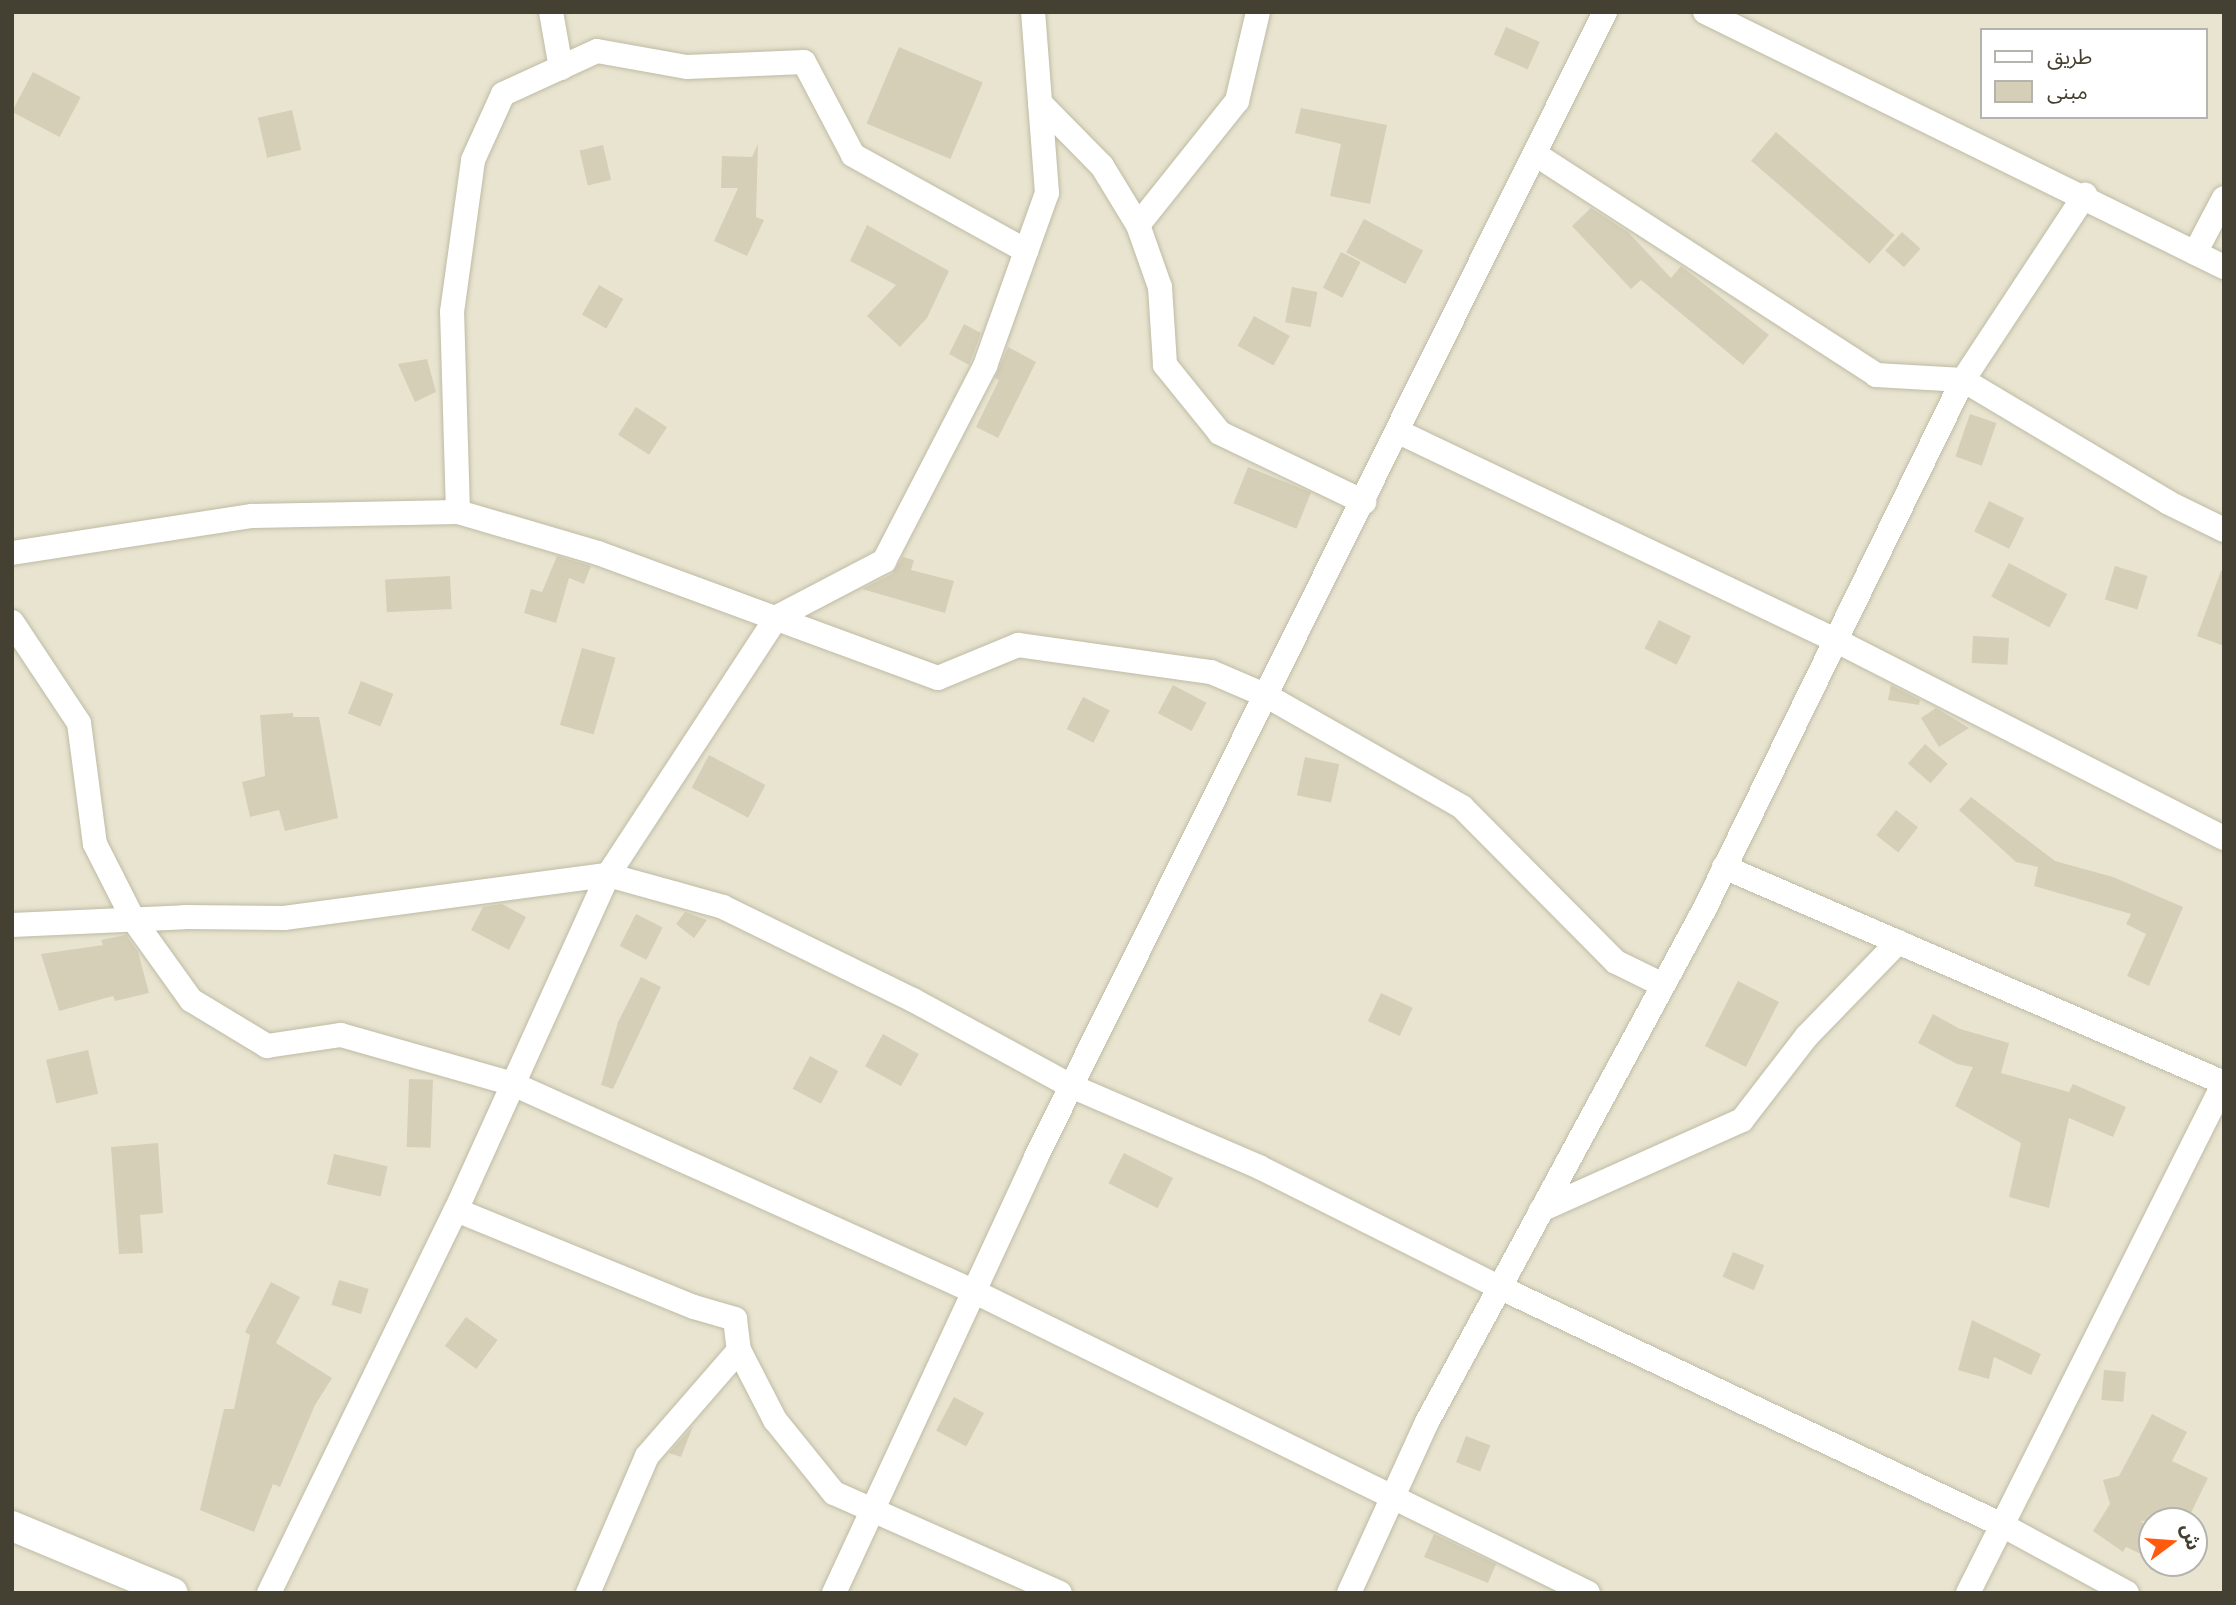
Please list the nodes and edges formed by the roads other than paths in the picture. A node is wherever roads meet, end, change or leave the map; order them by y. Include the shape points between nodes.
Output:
1 (551, 12) edge
2 (1033, 12) edge
3 (1258, 12) edge
4 (1605, 12) edge
5 (1705, 12) edge
6 (561, 68) junction
7 (1040, 103) junction
8 (1535, 154) junction
9 (2085, 195) junction
10 (2224, 198) edge
11 (1138, 225) junction
12 (1026, 251) junction
13 (2195, 253) junction
14 (2224, 267) edge
15 (1963, 380) junction
16 (1399, 432) junction
17 (1364, 502) junction
18 (458, 512) junction
19 (2224, 530) edge
20 (12, 554) edge
21 (777, 617) junction
22 (12, 622) edge
23 (1835, 640) junction
24 (1267, 696) junction
25 (2224, 838) edge
26 (1724, 867) junction
27 (608, 874) junction
28 (133, 919) junction
29 (12, 925) edge
30 (1898, 942) junction
31 (1663, 985) junction
32 (2224, 1083) edge
33 (513, 1084) junction
34 (1071, 1086) junction
35 (456, 1210) junction
36 (1541, 1210) junction
37 (1499, 1287) junction
38 (973, 1291) junction
39 (740, 1350) junction
40 (1392, 1498) junction
41 (871, 1512) junction
42 (2002, 1525) junction
43 (12, 1526) edge
44 (173, 1593) edge
45 (269, 1593) edge
46 (588, 1593) edge
47 (834, 1593) edge
48 (1060, 1593) edge
49 (1349, 1593) edge
50 (1588, 1593) edge
51 (1968, 1593) edge
52 (2127, 1593) edge

1 - 6 street
2 - 7 street
3 - 11 street via 1237,101
4 - 8 street
5 - 9 street
6 - 12 street via 597,51 687,67 804,62 853,155
6 - 18 street via 503,94 473,160 452,312
7 - 11 street via 1102,166
7 - 12 street via 1047,192
8 - 15 street via 1876,374
8 - 16 street
9 - 13 street
9 - 15 street
10 - 13 street
11 - 17 street via 1160,287 1165,365 1220,433
12 - 21 street via 985,366 884,561
13 - 14 street
15 - 19 street via 2169,503
15 - 23 street
16 - 17 street
16 - 23 street
17 - 24 street
18 - 20 street via 252,516
18 - 21 street via 598,553
21 - 24 street via 938,678 1018,645 1212,672
21 - 27 street
22 - 28 street via 79,723 95,844
23 - 25 street
23 - 26 street
24 - 31 street via 1462,807 1616,962
24 - 34 street
26 - 30 street
26 - 31 street
27 - 28 street via 284,919
27 - 33 street
27 - 34 street via 723,906 913,999
28 - 29 street
28 - 33 street via 191,1000 267,1046 341,1035
30 - 32 street
30 - 36 street via 1807,1036 1742,1120
31 - 36 street
32 - 42 street
33 - 35 street
33 - 38 street
34 - 37 street via 1259,1167
34 - 38 street
35 - 39 street via 694,1307 735,1319
35 - 45 street
36 - 37 street
37 - 40 street
37 - 42 street
38 - 40 street
38 - 41 street
39 - 41 street via 775,1420 834,1493
39 - 46 street via 647,1456
40 - 49 street
40 - 50 street
41 - 47 street
41 - 48 street
42 - 51 street
42 - 52 street
43 - 44 street

